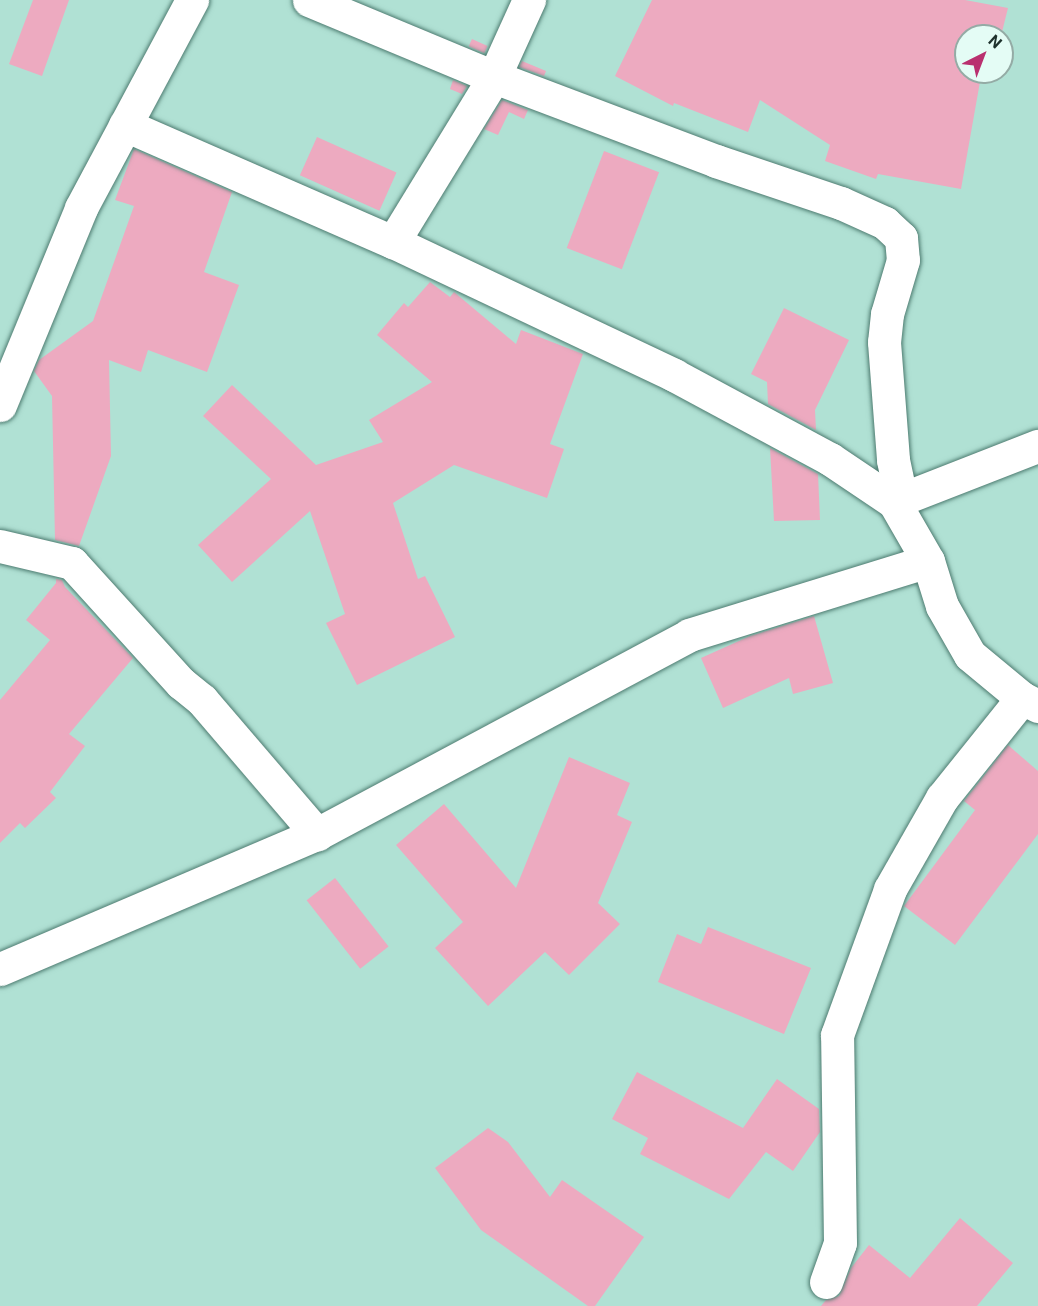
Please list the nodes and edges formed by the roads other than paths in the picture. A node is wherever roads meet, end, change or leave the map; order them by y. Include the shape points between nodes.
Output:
1 (192, 0) edge
2 (309, 0) edge
3 (529, 0) edge
4 (494, 77) junction
5 (125, 125) junction
6 (393, 242) junction
7 (0, 405) edge
8 (1038, 446) edge
9 (897, 500) junction
10 (0, 546) edge
11 (928, 561) junction
12 (1030, 702) edge
13 (317, 834) junction
14 (0, 969) edge
15 (826, 1282) dead end

1 - 5 street
2 - 4 street
3 - 4 street
4 - 6 street
4 - 9 street via 716,161 841,203 885,223 901,238 903,261 889,306 884,342
5 - 6 street
5 - 7 street via 81,208
6 - 9 street via 674,375 830,459
8 - 9 street
9 - 11 street
10 - 13 street via 72,563 181,683 202,700
11 - 12 street via 942,606 970,654
11 - 13 street via 689,635
12 - 15 street via 942,798 890,889 837,1035 840,1243
13 - 14 street

